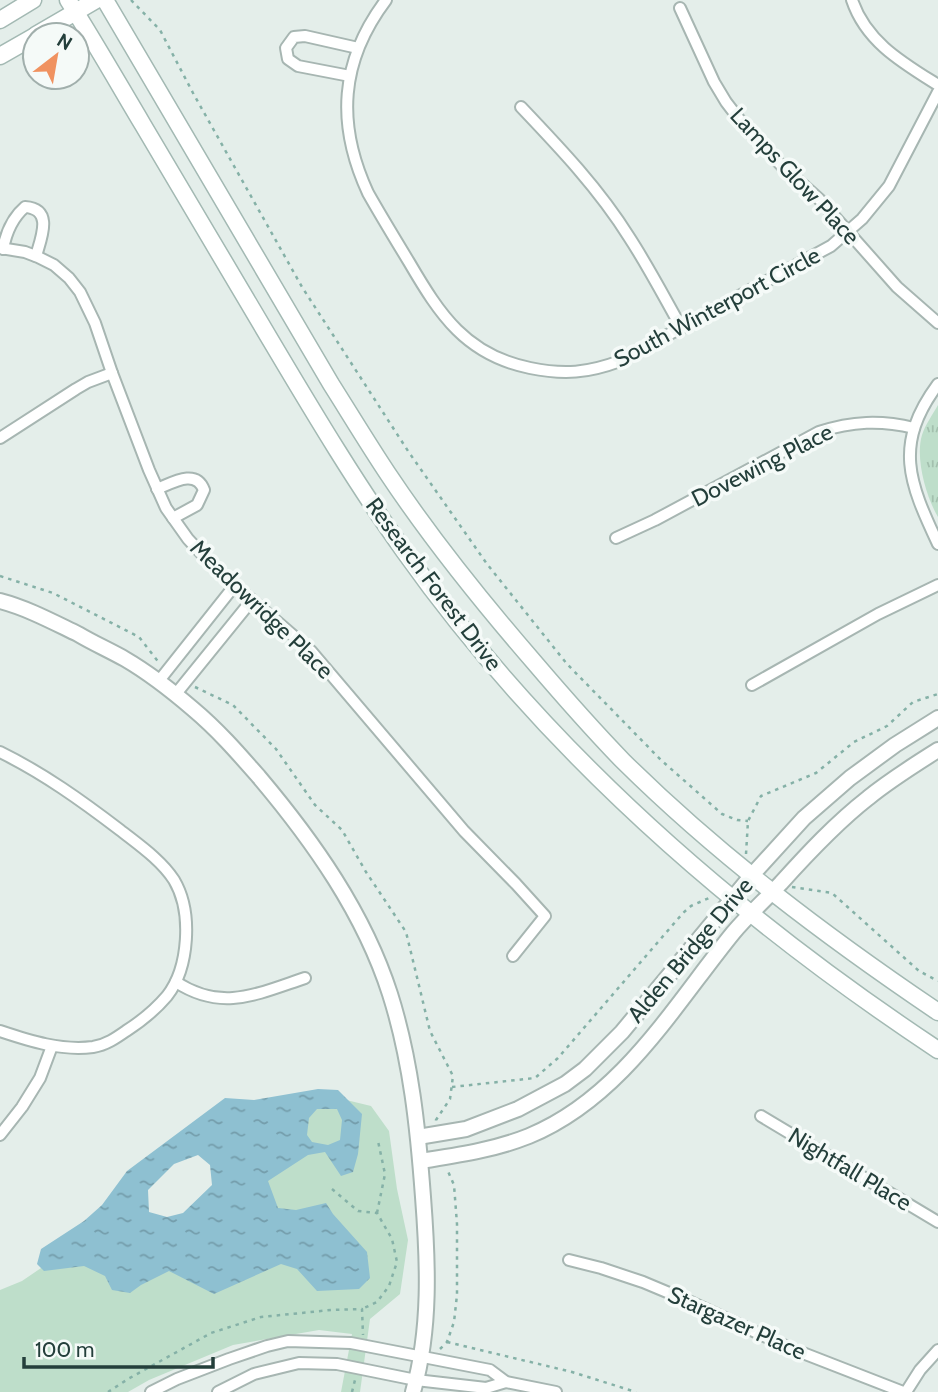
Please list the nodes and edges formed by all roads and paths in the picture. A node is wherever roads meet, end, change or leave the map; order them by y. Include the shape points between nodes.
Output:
1 (33, 0) edge
2 (96, 0) edge
3 (105, 0) edge
4 (131, 0) edge
5 (386, 0) edge
6 (852, 0) edge
7 (72, 6) edge
8 (680, 8) dead end
9 (0, 20) edge
10 (53, 21) edge
11 (21, 44) edge
12 (358, 48) junction
13 (0, 56) edge
14 (350, 76) junction
15 (938, 85) edge
16 (938, 92) edge
17 (521, 107) dead end
18 (847, 231) junction
19 (1, 249) edge
20 (37, 256) junction
21 (938, 323) edge
22 (681, 327) junction
23 (112, 373) junction
24 (938, 384) edge
25 (914, 428) junction
26 (0, 438) edge
27 (158, 489) junction
28 (173, 518) junction
29 (616, 538) dead end
30 (938, 544) edge
31 (0, 576) edge
32 (235, 585) junction
33 (938, 586) edge
34 (252, 600) junction
35 (0, 601) edge
36 (168, 670) junction
37 (186, 681) junction
38 (158, 682) junction
39 (752, 685) dead end
40 (938, 694) edge
41 (175, 695) junction
42 (938, 718) edge
43 (938, 750) edge
44 (0, 752) edge
45 (748, 821) junction
46 (747, 849) junction
47 (751, 869) junction
48 (777, 887) junction
49 (727, 893) junction
50 (751, 914) junction
51 (513, 956) dead end
52 (305, 978) dead end
53 (938, 981) edge
54 (176, 982) junction
55 (938, 1012) edge
56 (0, 1031) edge
57 (52, 1046) junction
58 (938, 1050) edge
59 (452, 1087) junction
60 (761, 1116) dead end
61 (437, 1133) junction
62 (0, 1135) edge
63 (418, 1137) junction
64 (379, 1141) dead end
65 (442, 1157) junction
66 (421, 1161) junction
67 (332, 1189) dead end
68 (377, 1213) junction
69 (938, 1222) edge
70 (569, 1259) dead end
71 (362, 1309) dead end
72 (447, 1342) junction
73 (938, 1350) edge
74 (420, 1357) junction
75 (436, 1360) junction
76 (506, 1382) junction
77 (414, 1386) edge
78 (152, 1392) edge
79 (218, 1392) edge
80 (556, 1392) edge
81 (636, 1392) edge
82 (905, 1392) edge

1 - 9 main road
2 - 7 main road
3 - 47 main road, Research Forest Drive via 331,384 408,502 487,608 623,760 699,831
4 - 45 path via 160,30 302,287 487,564 566,664 661,760 722,814
5 - 12 street, South Winterport Circle
6 - 15 street via 863,23 886,50
7 - 10 main road
7 - 49 main road, Research Forest Drive via 337,451 407,555 531,708 601,782
8 - 18 street, Lamps Glow Place via 714,82 738,120
11 - 13 main road
12 - 14 street, South Winterport Circle
12 - 14 street via 305,36 294,37 286,48 288,59 298,66
14 - 22 street, South Winterport Circle via 347,121 359,175 428,294 465,338 509,363 573,372 620,361
16 - 18 street, South Winterport Circle via 889,186
17 - 22 street via 610,209
18 - 21 street, Lamps Glow Place via 897,287
18 - 22 street, South Winterport Circle via 812,257
19 - 20 street
19 - 20 street via 17,214 25,207 34,208 43,220
20 - 23 street, Meadowridge Place via 54,265 80,292
23 - 26 street via 88,382
23 - 27 street, Meadowridge Place
24 - 25 street
25 - 29 street, Dovewing Place via 865,422 819,432
25 - 30 street via 911,474
27 - 28 street, Meadowridge Place
27 - 28 street via 189,477 202,484 197,505
28 - 32 street, Meadowridge Place
31 - 36 path via 53,593 139,637
32 - 34 street, Meadowridge Place
32 - 36 street
33 - 39 street via 877,614
34 - 37 street
34 - 51 street, Meadowridge Place via 311,651 464,831 545,916
35 - 38 street via 62,626
36 - 38 street
37 - 41 street
37 - 59 path via 233,705 342,830 406,932 430,1031 453,1076
38 - 41 street
40 - 45 path via 913,702 887,726 854,742 816,772 761,796
41 - 63 street via 232,745 281,803 315,848 363,930 390,994 404,1046
42 - 47 street, Alden Bridge Drive via 850,778
43 - 48 street, Alden Bridge Drive via 868,797
44 - 54 street via 62,786 148,852 174,880 187,927
45 - 46 path
46 - 47 path
46 - 47 path via 745,860
47 - 48 main road, Research Forest Drive
47 - 49 street, Alden Bridge Drive
48 - 50 street, Alden Bridge Drive
48 - 53 path via 832,893 919,971
48 - 55 main road, Research Forest Drive via 876,970
49 - 50 main road, Research Forest Drive
49 - 59 path via 683,913 558,1058 534,1078
49 - 61 street, Alden Bridge Drive via 622,1031 585,1069 518,1110 466,1129
50 - 58 main road, Research Forest Drive
50 - 65 street, Alden Bridge Drive via 623,1071 582,1106 531,1135 475,1153
52 - 54 street via 242,998 192,993
54 - 57 street via 166,998 111,1041 96,1047
56 - 57 street
57 - 62 street via 40,1078
59 - 61 path via 436,1120
60 - 69 street, Nightfall Place
61 - 63 street, Alden Bridge Drive
63 - 66 street
64 - 68 path via 385,1174
65 - 66 street, Alden Bridge Drive
65 - 72 path via 454,1185 457,1224 457,1295
66 - 74 street via 428,1285
67 - 68 path via 358,1211
68 - 71 path via 392,1239 397,1262 389,1286 377,1302
70 - 82 street, Stargazer Place via 643,1282 790,1348
72 - 75 path
72 - 81 path
73 - 82 street
74 - 75 street
74 - 77 street
74 - 78 street via 351,1343 288,1341 177,1378
75 - 76 street via 490,1370
76 - 77 street via 486,1388
76 - 80 street
77 - 79 street via 337,1364 299,1363 254,1374

